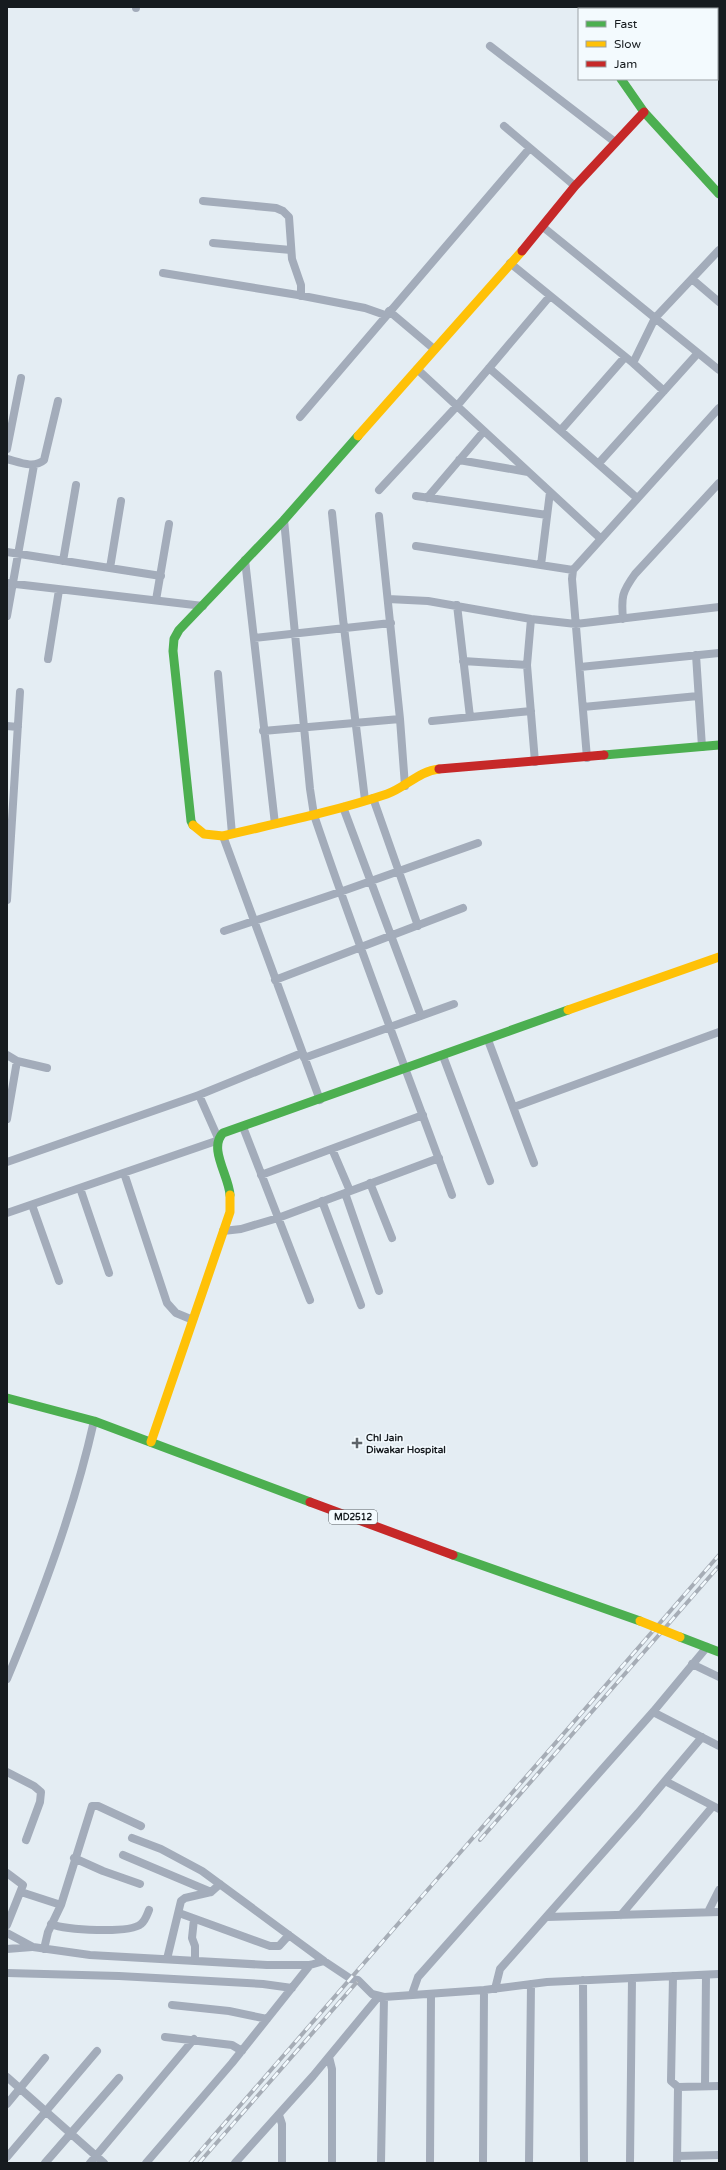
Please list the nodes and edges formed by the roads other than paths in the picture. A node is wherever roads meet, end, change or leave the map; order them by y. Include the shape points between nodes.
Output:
1 (490, 46) dead end
2 (622, 80) edge
3 (644, 112) junction
4 (504, 126) dead end
5 (615, 142) junction
6 (529, 149) junction
7 (575, 186) junction
8 (719, 194) edge
9 (203, 201) dead end
10 (543, 227) junction
11 (213, 242) dead end
12 (291, 250) junction
13 (719, 250) edge
14 (510, 263) junction
15 (163, 273) dead end
16 (692, 279) junction
17 (301, 296) junction
18 (550, 296) junction
19 (719, 302) edge
20 (387, 313) junction
21 (655, 318) junction
22 (434, 349) junction
23 (698, 353) junction
24 (625, 357) junction
25 (633, 363) junction
26 (489, 368) junction
27 (417, 369) junction
28 (719, 370) edge
29 (21, 378) dead end
30 (664, 391) junction
31 (58, 401) dead end
32 (457, 406) junction
33 (719, 408) edge
34 (300, 417) dead end
35 (561, 430) junction
36 (484, 431) junction
37 (7, 449) edge
38 (7, 459) edge
39 (459, 460) junction
40 (599, 463) junction
41 (34, 465) junction
42 (528, 472) junction
43 (719, 483) edge
44 (76, 485) dead end
45 (379, 490) dead end
46 (550, 492) junction
47 (416, 496) dead end
48 (427, 498) junction
49 (637, 498) junction
50 (121, 501) dead end
51 (332, 512) dead end
52 (547, 515) junction
53 (379, 516) dead end
54 (284, 520) junction
55 (168, 524) dead end
56 (600, 538) junction
57 (416, 546) dead end
58 (7, 552) edge
59 (17, 554) junction
60 (245, 560) junction
61 (63, 561) junction
62 (541, 565) junction
63 (110, 568) junction
64 (573, 570) junction
65 (161, 576) junction
66 (10, 584) edge
67 (59, 590) junction
68 (388, 599) junction
69 (156, 600) junction
70 (457, 605) junction
71 (202, 606) junction
72 (719, 608) edge
73 (7, 616) edge
74 (531, 618) junction
75 (623, 619) junction
76 (391, 623) junction
77 (576, 624) junction
78 (344, 630) junction
79 (294, 634) junction
80 (254, 638) junction
81 (719, 653) edge
82 (696, 655) junction
83 (48, 659) dead end
84 (463, 661) junction
85 (527, 665) junction
86 (580, 667) junction
87 (218, 674) dead end
88 (20, 692) dead end
89 (698, 696) junction
90 (583, 707) junction
91 (531, 711) junction
92 (470, 717) junction
93 (400, 719) junction
94 (432, 721) dead end
95 (356, 722) junction
96 (7, 726) edge
97 (18, 727) junction
98 (303, 727) junction
99 (263, 731) junction
100 (719, 745) edge
101 (702, 747) junction
102 (587, 758) junction
103 (535, 762) junction
104 (405, 786) junction
105 (369, 799) junction
106 (343, 806) junction
107 (314, 815) junction
108 (275, 824) junction
109 (227, 835) junction
110 (478, 843) dead end
111 (398, 871) junction
112 (370, 882) junction
113 (340, 892) junction
114 (7, 900) edge
115 (463, 908) dead end
116 (254, 921) junction
117 (418, 926) junction
118 (224, 931) dead end
119 (392, 936) junction
120 (360, 948) junction
121 (719, 957) edge
122 (275, 980) junction
123 (454, 1004) dead end
124 (421, 1016) junction
125 (388, 1028) junction
126 (719, 1032) edge
127 (488, 1040) junction
128 (7, 1055) edge
129 (303, 1056) junction
130 (443, 1056) junction
131 (17, 1061) junction
132 (47, 1068) dead end
133 (406, 1070) junction
134 (10, 1079) edge
135 (199, 1095) junction
136 (320, 1100) junction
137 (514, 1106) junction
138 (423, 1115) junction
139 (7, 1119) edge
140 (243, 1127) junction
141 (217, 1140) junction
142 (332, 1149) junction
143 (439, 1158) junction
144 (7, 1162) edge
145 (534, 1163) dead end
146 (124, 1173) junction
147 (262, 1175) junction
148 (490, 1181) dead end
149 (370, 1184) junction
150 (80, 1188) junction
151 (347, 1192) junction
152 (452, 1195) dead end
153 (322, 1201) junction
154 (32, 1204) junction
155 (7, 1213) edge
156 (278, 1218) junction
157 (223, 1231) junction
158 (392, 1238) dead end
159 (109, 1273) dead end
160 (59, 1281) dead end
161 (379, 1291) dead end
162 (310, 1300) dead end
163 (361, 1305) dead end
164 (193, 1320) junction
165 (7, 1398) edge
166 (94, 1421) junction
167 (151, 1442) junction
168 (707, 1647) junction
169 (719, 1652) edge
170 (692, 1664) junction
171 (719, 1677) edge
172 (7, 1679) edge
173 (653, 1712) junction
174 (702, 1737) junction
175 (719, 1746) edge
176 (7, 1772) edge
177 (665, 1781) junction
178 (716, 1808) edge
179 (141, 1826) dead end
180 (132, 1838) dead end
181 (26, 1840) dead end
182 (123, 1855) dead end
183 (74, 1858) junction
184 (7, 1873) edge
185 (140, 1884) dead end
186 (220, 1884) junction
187 (22, 1889) junction
188 (719, 1890) edge
189 (211, 1892) junction
190 (61, 1905) junction
191 (10, 1909) edge
192 (149, 1910) dead end
193 (708, 1912) junction
194 (719, 1912) edge
195 (179, 1913) junction
196 (621, 1916) junction
197 (547, 1917) junction
198 (194, 1919) junction
199 (51, 1924) junction
200 (7, 1925) edge
201 (7, 1933) edge
202 (289, 1935) junction
203 (33, 1947) junction
204 (7, 1949) edge
205 (44, 1950) junction
206 (167, 1959) junction
207 (195, 1960) junction
208 (324, 1961) junction
209 (310, 1965) junction
210 (7, 1973) edge
211 (719, 1974) edge
212 (706, 1975) junction
213 (673, 1976) junction
214 (632, 1978) junction
215 (583, 1980) junction
216 (531, 1984) junction
217 (292, 1988) junction
218 (495, 1989) junction
219 (484, 1990) junction
220 (412, 1994) junction
221 (431, 1994) junction
222 (381, 1996) junction
223 (172, 2004) dead end
224 (267, 2019) junction
225 (165, 2037) dead end
226 (194, 2039) junction
227 (97, 2051) dead end
228 (242, 2051) junction
229 (329, 2057) junction
230 (45, 2058) dead end
231 (7, 2077) edge
232 (119, 2078) dead end
233 (705, 2086) junction
234 (719, 2086) edge
235 (678, 2087) junction
236 (19, 2089) junction
237 (7, 2104) edge
238 (45, 2112) junction
239 (279, 2115) junction
240 (70, 2134) junction
241 (719, 2155) edge
242 (96, 2156) junction
243 (7, 2158) edge
244 (677, 2160) edge
245 (45, 2163) edge
246 (90, 2163) edge
247 (104, 2163) edge
248 (146, 2163) edge
249 (236, 2163) edge
250 (282, 2163) edge
251 (332, 2163) edge
252 (381, 2163) edge
253 (430, 2163) edge
254 (483, 2163) edge
255 (529, 2163) edge
256 (584, 2163) edge
257 (630, 2163) edge

1 - 5 street
2 - 3 street
3 - 5 street
3 - 8 street
4 - 6 street
5 - 7 street
6 - 7 street
6 - 20 street
7 - 10 street
9 - 12 street via 276,208 283,211 289,217
10 - 14 street
10 - 21 street
11 - 12 street
12 - 17 street via 301,285
13 - 16 street
14 - 18 street
14 - 22 street
15 - 17 street
16 - 19 street
16 - 21 street
17 - 20 street
18 - 24 street
18 - 26 street
20 - 22 street
20 - 34 street
21 - 23 street
21 - 25 street
22 - 27 street
23 - 28 street
23 - 30 street
24 - 25 street
24 - 35 street
25 - 30 street
26 - 32 street
26 - 35 street
27 - 32 street
27 - 54 street
29 - 37 street
30 - 40 street
31 - 41 street via 44,460
32 - 36 street
32 - 45 street
33 - 49 street
35 - 40 street
36 - 39 street
36 - 42 street
38 - 41 street
39 - 42 street
39 - 48 street
40 - 49 street
41 - 59 street
42 - 46 street
43 - 75 street via 624,588 621,601
44 - 61 street
46 - 52 street
46 - 56 street
47 - 48 street
48 - 52 street
49 - 56 street
50 - 63 street
51 - 78 street
52 - 62 street
53 - 68 street
54 - 60 street
54 - 79 street
55 - 65 street
56 - 64 street
57 - 62 street
58 - 59 street
59 - 61 street
59 - 66 street
60 - 71 street
60 - 80 street
61 - 63 street
62 - 64 street
63 - 65 street
64 - 77 street
65 - 69 street
66 - 67 street
66 - 73 street
67 - 69 street
67 - 83 street
68 - 70 street
68 - 76 street
69 - 71 street
70 - 74 street
70 - 84 street
71 - 109 street via 179,630 174,639 173,651 191,821 200,833 208,836
72 - 75 street
74 - 77 street
74 - 85 street
75 - 77 street
76 - 78 street
76 - 93 street
77 - 86 street
78 - 79 street
78 - 95 street
79 - 80 street
79 - 98 street
80 - 99 street
81 - 82 street
82 - 86 street
82 - 89 street
84 - 85 street
84 - 92 street
85 - 91 street
86 - 90 street
87 - 109 street
88 - 97 street
89 - 90 street
89 - 101 street
90 - 102 street
91 - 92 street
91 - 103 street
92 - 94 street
93 - 95 street
93 - 104 street
95 - 98 street
95 - 105 street
96 - 97 street
97 - 114 street
98 - 99 street
98 - 107 street
99 - 108 street
100 - 101 street
101 - 102 street
102 - 103 street
103 - 104 street via 434,770 417,776
104 - 105 street
105 - 106 street
105 - 111 street
106 - 107 street
106 - 112 street
107 - 108 street
107 - 113 street
108 - 109 street
109 - 116 street
110 - 111 street
111 - 112 street
111 - 117 street
112 - 113 street
112 - 119 street
113 - 116 street
113 - 120 street
115 - 117 street
116 - 118 street
116 - 122 street
117 - 119 street
119 - 120 street
119 - 124 street
120 - 122 street
120 - 125 street
121 - 127 street
122 - 129 street
123 - 124 street
124 - 125 street
125 - 129 street
125 - 133 street
126 - 137 street
127 - 130 street
127 - 137 street
128 - 131 street
129 - 135 street
129 - 136 street
130 - 133 street
130 - 148 street
131 - 132 street
131 - 134 street
133 - 136 street
133 - 138 street
134 - 139 street
135 - 141 street
135 - 144 street
136 - 140 street
137 - 145 street
138 - 142 street
138 - 143 street
140 - 141 street
140 - 147 street
141 - 146 street
141 - 157 street via 230,1192 230,1212
142 - 147 street
142 - 151 street
143 - 149 street
143 - 152 street
146 - 150 street
146 - 164 street via 167,1303 176,1313
147 - 156 street
149 - 151 street
149 - 158 street
150 - 154 street
150 - 159 street
151 - 153 street
151 - 161 street
153 - 156 street
153 - 163 street
154 - 155 street
154 - 160 street
156 - 157 street via 241,1229
156 - 162 street
157 - 164 street
164 - 167 street
165 - 166 street, MD2512
166 - 167 street, MD2512
166 - 172 street via 77,1492
167 - 168 street, MD2512, bridge
168 - 169 street, MD2512
168 - 170 street
170 - 171 street
170 - 173 street
173 - 174 street
173 - 220 street via 418,1977
174 - 175 street
174 - 177 street
176 - 181 street via 34,1786 40,1792 41,1796
177 - 178 street
177 - 197 street
178 - 196 street
179 - 183 street via 94,1805
180 - 186 street via 180,1858
182 - 189 street
183 - 185 street via 103,1872
183 - 190 street
184 - 187 street via 21,1883
186 - 189 street
186 - 202 street
187 - 190 street
187 - 191 street
188 - 193 street
189 - 195 street via 184,1898
190 - 199 street
191 - 200 street
192 - 199 street via 145,1919 136,1926 94,1930
193 - 194 street
193 - 196 street
195 - 198 street
195 - 206 street
196 - 197 street
197 - 218 street via 500,1969
198 - 202 street via 270,1946 279,1946
198 - 207 street via 191,1934 196,1950
199 - 205 street
201 - 203 street
202 - 208 street
203 - 204 street
203 - 205 street
205 - 206 street
206 - 207 street
207 - 209 street
208 - 209 street
208 - 222 street via 351,1979 358,1980 372,1994
209 - 217 street
210 - 217 street via 119,1976
211 - 212 street
212 - 213 street
212 - 233 street
213 - 214 street
213 - 235 street via 671,2081
214 - 215 street
214 - 257 street
215 - 216 street
215 - 256 street
216 - 218 street
216 - 255 street
217 - 224 street
218 - 219 street
219 - 221 street
219 - 254 street
220 - 221 street
220 - 222 street
221 - 253 street
222 - 229 street
222 - 252 street
223 - 224 street
224 - 228 street
225 - 226 street
226 - 228 street via 232,2045
226 - 242 street
227 - 238 street
228 - 248 street
229 - 239 street
229 - 251 street via 332,2069
230 - 236 street
231 - 236 street
232 - 240 street
233 - 234 street
233 - 235 street
235 - 244 street
236 - 237 street
236 - 238 street
238 - 240 street
238 - 243 street
239 - 249 street
239 - 250 street via 282,2124
240 - 242 street
240 - 245 street
241 - 244 street
242 - 246 street
242 - 247 street

